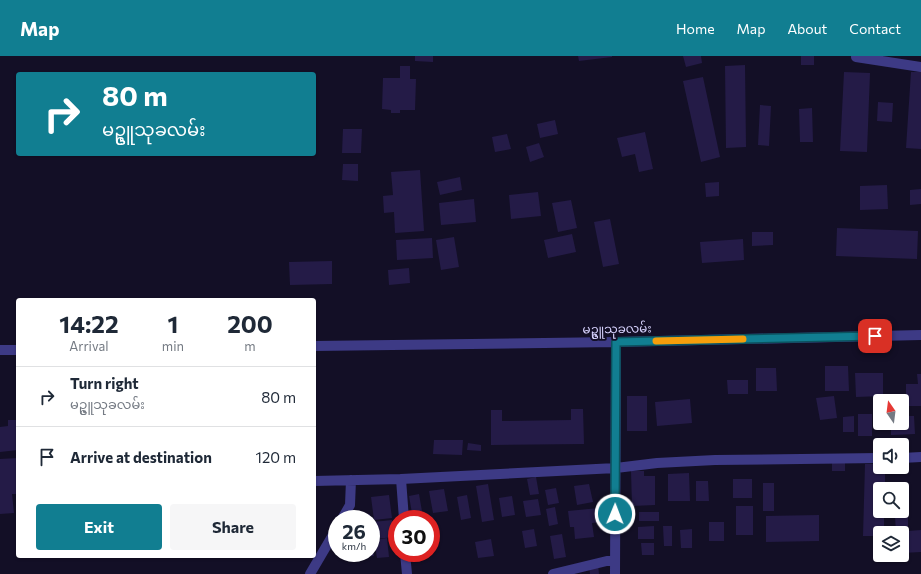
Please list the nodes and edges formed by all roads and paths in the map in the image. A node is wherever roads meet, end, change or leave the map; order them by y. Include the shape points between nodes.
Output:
1 (856, 57) edge
2 (921, 67) edge
3 (921, 335) edge
4 (616, 342) junction
5 (316, 346) edge
6 (0, 350) edge
7 (16, 350) edge
8 (921, 457) edge
9 (873, 458) edge
10 (909, 458) edge
11 (616, 468) junction
12 (401, 479) junction
13 (351, 480) junction
14 (316, 481) edge
15 (347, 510) edge
16 (403, 510) edge
17 (328, 543) edge
18 (615, 559) junction
19 (405, 562) edge
20 (310, 574) edge
21 (406, 574) edge
22 (553, 574) edge
23 (615, 574) edge

1 - 2 street
3 - 4 street, မဥ္ဇူသုခလမ်း
4 - 5 street, မဥ္ဇူသုခလမ်း
4 - 11 street
6 - 7 street
8 - 10 street
9 - 11 street via 715,460
11 - 12 street
11 - 18 street
12 - 13 street
12 - 16 street
13 - 14 street
13 - 15 street via 350,505
17 - 20 street
18 - 22 street
18 - 23 street
19 - 21 street

